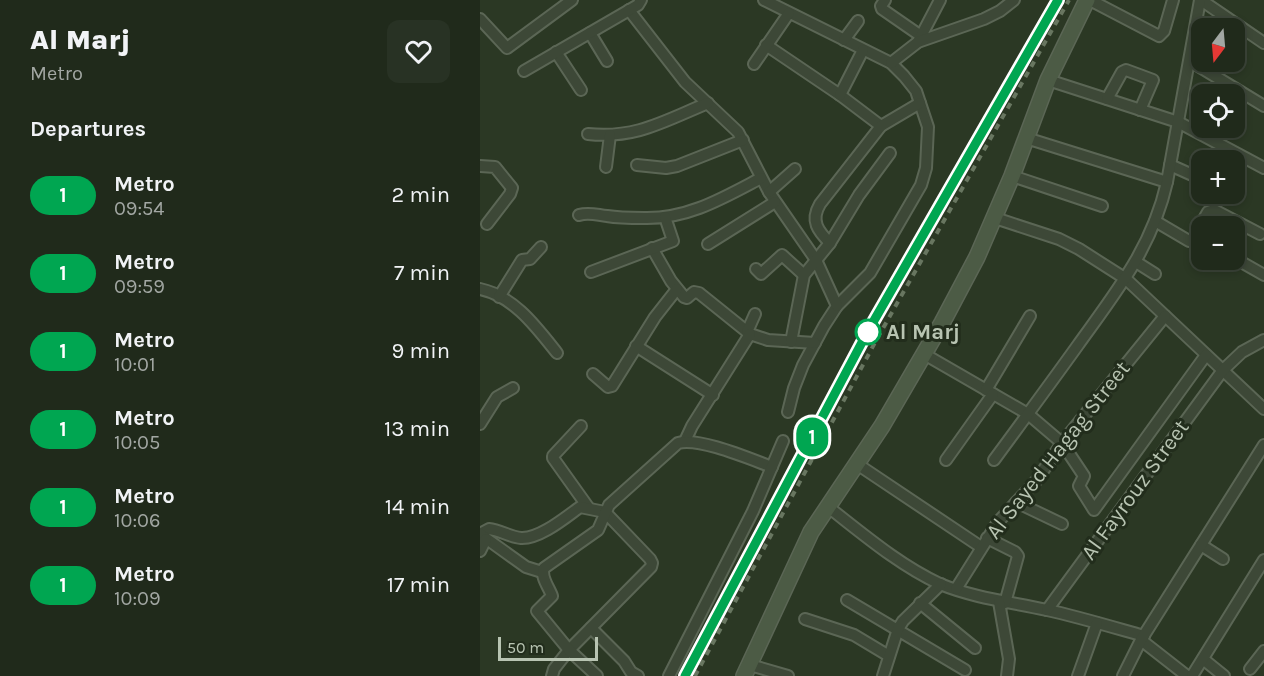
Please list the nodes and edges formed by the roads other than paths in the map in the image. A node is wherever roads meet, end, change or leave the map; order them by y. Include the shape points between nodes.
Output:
1 (572, 0) edge
2 (641, 0) edge
3 (764, 0) edge
4 (885, 0) edge
5 (940, 0) edge
6 (1014, 0) edge
7 (1088, 0) edge
8 (1173, 0) edge
9 (1200, 0) edge
10 (629, 10) junction
11 (789, 13) junction
12 (480, 19) edge
13 (858, 21) dead end
14 (590, 33) junction
15 (919, 39) junction
16 (844, 40) junction
17 (1264, 43) edge
18 (766, 45) junction
19 (863, 50) junction
20 (556, 52) junction
21 (607, 61) dead end
22 (1190, 61) junction
23 (891, 63) junction
24 (754, 64) dead end
25 (524, 70) dead end
26 (1048, 80) junction
27 (581, 90) dead end
28 (840, 95) junction
29 (1107, 99) junction
30 (708, 103) junction
31 (920, 103) junction
32 (1264, 106) edge
33 (1140, 110) junction
34 (1178, 122) junction
35 (881, 126) junction
36 (588, 134) dead end
37 (610, 135) junction
38 (1026, 138) junction
39 (743, 140) junction
40 (890, 153) dead end
41 (637, 165) dead end
42 (1170, 165) junction
43 (480, 166) edge
44 (606, 167) dead end
45 (1264, 168) edge
46 (795, 169) dead end
47 (1191, 174) edge
48 (1012, 176) junction
49 (761, 178) junction
50 (1167, 182) junction
51 (772, 197) junction
52 (1102, 206) dead end
53 (579, 215) dead end
54 (1206, 216) edge
55 (1226, 216) edge
56 (664, 217) junction
57 (995, 218) junction
58 (1155, 221) junction
59 (487, 224) dead end
60 (1245, 226) edge
61 (1260, 234) dead end
62 (1191, 242) edge
63 (830, 243) junction
64 (708, 244) dead end
65 (541, 247) dead end
66 (652, 249) junction
67 (816, 260) junction
68 (1136, 262) junction
69 (1245, 264) edge
70 (756, 270) dead end
71 (591, 272) dead end
72 (1155, 274) dead end
73 (804, 275) junction
74 (1264, 275) edge
75 (1126, 279) junction
76 (480, 289) edge
77 (677, 289) junction
78 (499, 297) junction
79 (837, 306) junction
80 (755, 314) dead end
81 (1029, 316) dead end
82 (1165, 316) junction
83 (748, 333) junction
84 (1264, 340) edge
85 (791, 342) junction
86 (815, 343) junction
87 (636, 346) junction
88 (557, 353) dead end
89 (924, 354) junction
90 (1206, 355) junction
91 (1223, 370) junction
92 (593, 374) dead end
93 (513, 388) dead end
94 (989, 392) junction
95 (712, 395) junction
96 (1264, 409) edge
97 (789, 412) dead end
98 (1028, 414) junction
99 (480, 424) edge
100 (580, 426) dead end
101 (685, 441) junction
102 (783, 441) dead end
103 (1062, 443) junction
104 (1264, 445) edge
105 (946, 460) dead end
106 (994, 460) dead end
107 (857, 464) junction
108 (772, 467) junction
109 (1016, 502) junction
110 (827, 506) junction
111 (588, 507) junction
112 (604, 512) junction
113 (1062, 524) dead end
114 (482, 536) edge
115 (984, 542) junction
116 (1202, 545) junction
117 (480, 550) edge
118 (1223, 559) dead end
119 (1264, 560) edge
120 (542, 572) junction
121 (941, 584) junction
122 (956, 589) junction
123 (847, 600) dead end
124 (1002, 602) junction
125 (920, 603) junction
126 (1047, 610) junction
127 (805, 619) dead end
128 (1096, 623) junction
129 (591, 628) junction
130 (898, 629) junction
131 (1143, 638) junction
132 (975, 648) dead end
133 (569, 650) junction
134 (1264, 651) edge
135 (889, 656) junction
136 (1203, 659) junction
137 (1250, 669) dead end
138 (747, 670) edge
139 (965, 670) dead end
140 (885, 675) edge
141 (552, 676) edge
142 (597, 676) edge
143 (638, 676) edge
144 (669, 676) edge
145 (788, 676) edge
146 (1007, 676) edge
147 (1078, 676) edge
148 (1124, 676) edge
149 (1187, 676) edge
150 (1192, 676) edge
151 (1224, 676) edge

1 - 12 street via 507,48
2 - 10 street
3 - 11 street
4 - 15 street via 882,9
5 - 15 street
6 - 15 street via 984,19
7 - 8 street via 1159,36
7 - 26 main road
9 - 17 street
9 - 22 street
10 - 14 street
10 - 30 street via 685,82
11 - 16 street
11 - 18 street
13 - 16 street
14 - 20 street
14 - 21 street
15 - 23 street
16 - 19 street
18 - 24 street
18 - 28 street
19 - 23 street
19 - 28 street
20 - 25 street
20 - 27 street
22 - 32 street
22 - 34 street
23 - 31 street via 916,91
26 - 29 street
26 - 38 main road
28 - 35 street
29 - 33 street
29 - 33 street via 1126,70 1153,80
30 - 37 street via 637,132
30 - 39 street
31 - 35 street
31 - 79 street via 928,127 921,185 870,273
33 - 34 street
34 - 42 street
34 - 45 street
35 - 63 street via 816,210 815,225
36 - 37 street
37 - 44 street
38 - 48 main road
38 - 50 street
39 - 41 street via 666,168
39 - 49 street
40 - 63 street
42 - 47 street
42 - 50 street
43 - 59 street via 495,167 512,188
46 - 51 street
48 - 52 street
48 - 57 main road
49 - 51 street
49 - 56 street via 708,206
50 - 58 street
51 - 64 street
51 - 67 street
53 - 56 street
54 - 55 street via 1214,210
56 - 66 street via 674,240
57 - 75 street via 1059,239
57 - 89 main road
58 - 62 street
58 - 68 street
60 - 61 street
63 - 67 street
65 - 78 street via 530,260 522,260
66 - 71 street
66 - 77 street
67 - 73 street
67 - 79 street
68 - 72 street
68 - 75 street
69 - 74 street
70 - 73 street via 761,274 782,255
73 - 85 street
75 - 82 street
75 - 98 street
76 - 78 street
77 - 83 street via 687,298 699,293
77 - 87 street
78 - 88 street via 531,321
79 - 86 street
80 - 83 street
81 - 94 street
82 - 90 street
82 - 103 street, Al Sayed Hagag Street
83 - 85 street
83 - 95 street
84 - 91 street, Al Fayrouz Street via 1242,352
85 - 86 street
86 - 97 street via 794,388
87 - 92 street via 612,386 605,386
87 - 95 street
89 - 94 street
89 - 107 main road
90 - 91 street
90 - 103 street via 1094,510 1079,486 1084,476
91 - 96 street
91 - 126 street, Al Fayrouz Street
93 - 99 street via 497,398
94 - 98 street
94 - 105 street
95 - 101 street
98 - 103 street
98 - 106 street
100 - 111 street via 553,458
101 - 108 street
101 - 112 street via 666,452
102 - 108 street
103 - 109 street, Al Sayed Hagag Street via 1046,469
104 - 116 street
107 - 110 main road
107 - 115 street
108 - 144 street
109 - 113 street
109 - 115 street, Al Sayed Hagag Street
110 - 121 street via 880,547
110 - 138 main road via 807,540
111 - 112 street
111 - 114 street via 580,507 528,537 489,529
112 - 120 street via 598,530
112 - 129 street via 652,563
114 - 117 street
114 - 120 street via 526,567
115 - 122 street, Al Sayed Hagag Street
115 - 124 street via 1018,556
116 - 118 street
116 - 131 street
119 - 136 street
120 - 133 street via 552,596 537,611
121 - 122 street
121 - 125 street
122 - 124 street
123 - 130 street
124 - 126 street
124 - 146 street via 1009,659
125 - 130 street
125 - 132 street
126 - 128 street
127 - 135 street via 854,635
128 - 131 street
128 - 147 street
129 - 133 street
129 - 143 street
130 - 135 street
130 - 139 street
131 - 148 street
131 - 149 street
133 - 141 street
133 - 142 street
134 - 137 street
135 - 140 street
136 - 150 street
136 - 151 street
138 - 145 street

